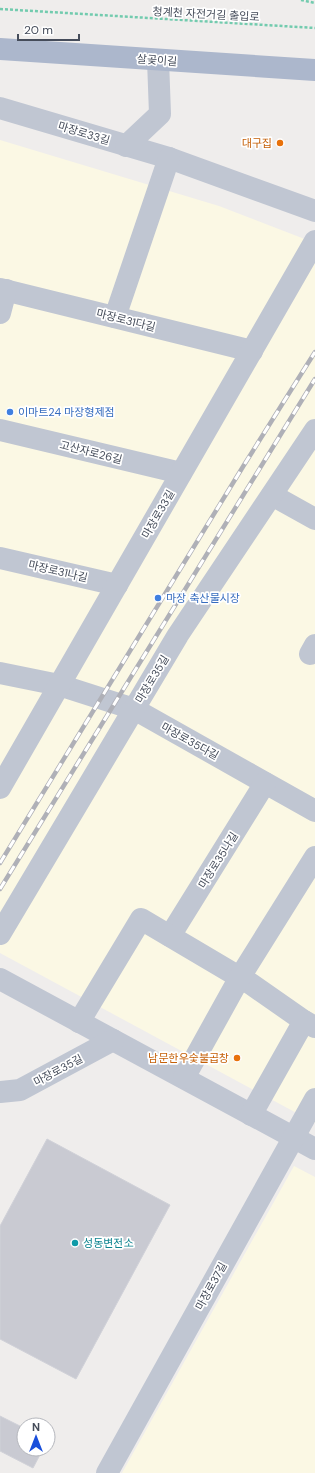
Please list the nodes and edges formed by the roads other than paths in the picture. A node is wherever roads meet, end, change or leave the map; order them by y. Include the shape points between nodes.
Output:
1 (0, 49) edge
2 (158, 60) junction
3 (315, 70) edge
4 (0, 108) edge
5 (126, 146) junction
6 (169, 158) junction
7 (315, 211) edge
8 (315, 241) edge
9 (3, 290) edge
10 (0, 313) edge
11 (115, 317) junction
12 (252, 351) junction
13 (0, 430) edge
14 (315, 430) edge
15 (181, 474) junction
16 (272, 495) junction
17 (315, 519) edge
18 (0, 558) edge
19 (117, 585) junction
20 (0, 672) edge
21 (59, 685) junction
22 (134, 709) junction
23 (265, 783) junction
24 (0, 788) edge
25 (315, 811) edge
26 (315, 857) edge
27 (0, 934) edge
28 (170, 936) junction
29 (240, 977) junction
30 (0, 979) edge
31 (80, 1022) junction
32 (309, 1024) edge
33 (113, 1040) junction
34 (184, 1078) junction
35 (0, 1092) edge
36 (315, 1099) edge
37 (251, 1115) junction
38 (293, 1137) junction
39 (315, 1149) edge
40 (106, 1473) edge

1 - 2 main road, 살곶이길
2 - 3 main road, 살곶이길
2 - 5 street via 160,114
4 - 5 street, 마장로33길
5 - 6 street, 마장로33길
6 - 7 street, 마장로33길
6 - 11 street
8 - 12 street, 마장로33길
9 - 10 street
9 - 11 street, 마장로31다길
11 - 12 street, 마장로31다길
12 - 15 street, 마장로33길
13 - 15 street, 고산자로26길
14 - 16 street, 마장로35길
15 - 19 street, 마장로33길
16 - 17 street
16 - 22 street, 마장로35길 via 178,635
18 - 19 street, 마장로31나길
19 - 21 street, 마장로33길
20 - 21 street, 마장로35다길
21 - 22 street, 마장로35다길
21 - 24 street, 마장로33길
22 - 23 street, 마장로35다길
22 - 27 street, 마장로35길
23 - 25 street, 마장로35다길
23 - 28 street, 마장로35나길
26 - 29 street
28 - 29 street
28 - 31 street via 141,919
29 - 32 street
29 - 34 street
30 - 31 street
31 - 33 street
32 - 37 street
33 - 34 street
33 - 35 street, 마장로35길 via 20,1090
34 - 37 street
36 - 38 street, 마장로37길
37 - 38 street
38 - 39 street
38 - 40 street, 마장로37길

